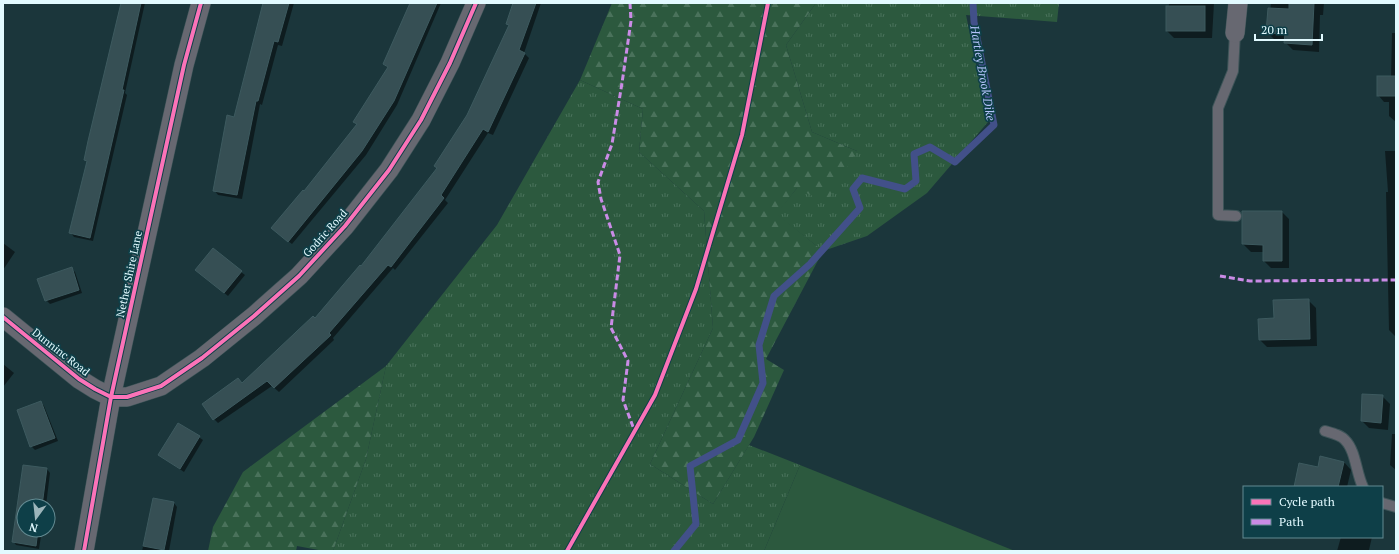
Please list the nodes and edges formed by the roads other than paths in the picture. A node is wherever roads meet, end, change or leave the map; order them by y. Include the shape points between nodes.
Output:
1 (200, 3) edge
2 (476, 3) edge
3 (1238, 3) edge
4 (1235, 33) joint
5 (1236, 216) dead end
6 (3, 317) edge
7 (111, 397) junction
8 (1325, 431) dead end
9 (1362, 486) edge
10 (1383, 503) edge
11 (1396, 507) edge
12 (84, 551) edge

1 - 7 street, Nether Shire Lane
2 - 7 street, Godric Road via 421,120 389,170 335,237 299,276 202,358 161,386 127,397
3 - 4 street
4 - 5 lane via 1233,71 1218,108 1218,215
6 - 7 street, Dunninc Road via 79,380
7 - 12 street, Nether Shire Lane
8 - 9 lane via 1345,440 1352,451
10 - 11 lane

